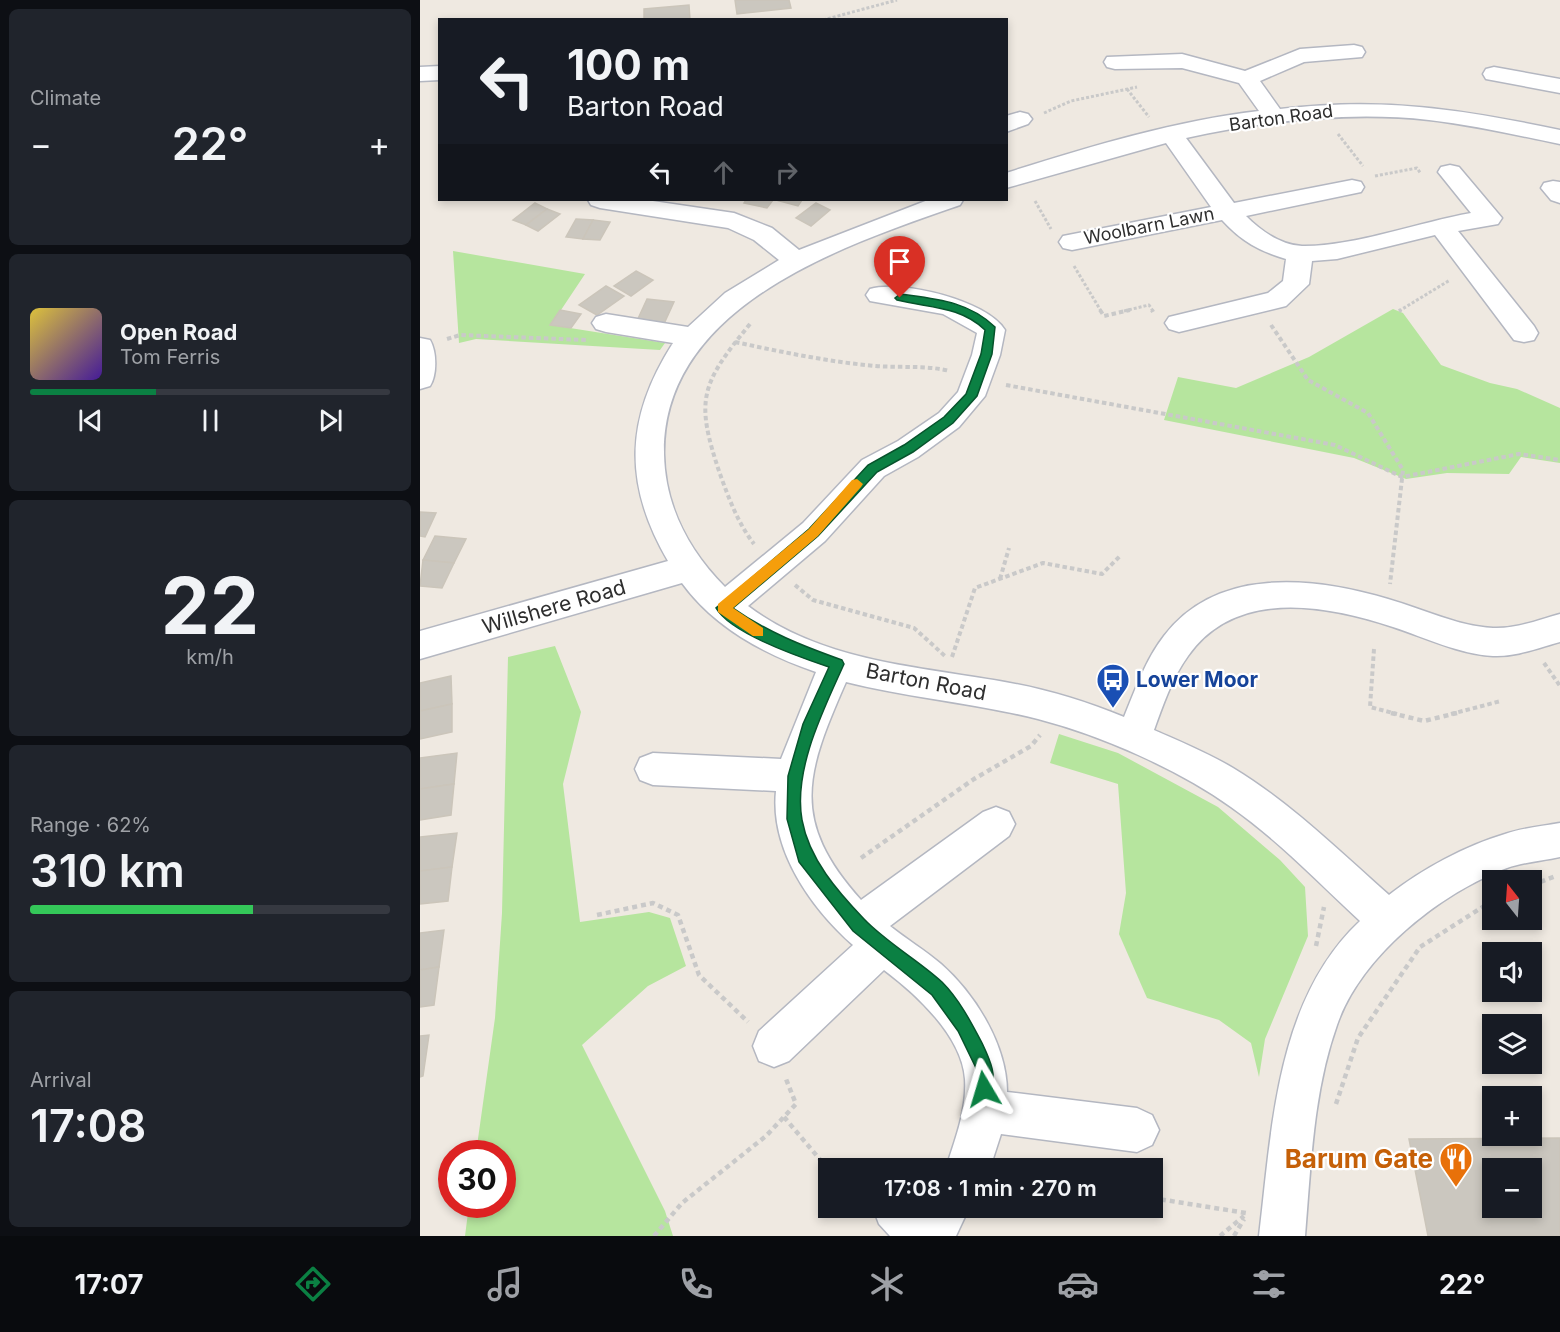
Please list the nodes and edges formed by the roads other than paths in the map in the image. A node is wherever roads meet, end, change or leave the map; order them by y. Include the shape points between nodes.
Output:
1 (1354, 52) dead end
2 (1115, 62) dead end
3 (438, 73) edge
4 (420, 74) edge
5 (1494, 74) dead end
6 (1247, 78) junction
7 (1560, 86) edge
8 (1274, 116) junction
9 (1169, 136) junction
10 (1560, 137) edge
11 (1450, 172) dead end
12 (1008, 179) edge
13 (1361, 181) road end
14 (606, 201) edge
15 (948, 201) edge
16 (1227, 211) junction
17 (1441, 226) junction
18 (1067, 247) road end
19 (1300, 254) junction
20 (798, 262) junction
21 (879, 295) dead end
22 (1179, 323) road end
23 (597, 332) road end
24 (1524, 333) dead end
25 (694, 337) junction
26 (420, 347) edge
27 (420, 379) edge
28 (689, 568) junction
29 (723, 608) junction
30 (1560, 628) edge
31 (420, 645) edge
32 (837, 664) junction
33 (1134, 737) junction
34 (653, 769) dead end
35 (796, 776) junction
36 (996, 824) dead end
37 (1560, 840) edge
38 (1387, 920) junction
39 (871, 935) junction
40 (774, 1046) road end
41 (984, 1110) junction
42 (1137, 1130) dead end
43 (973, 1158) edge
44 (904, 1218) edge
45 (941, 1218) edge
46 (920, 1236) edge
47 (930, 1236) edge
48 (1282, 1236) edge

1 - 6 street via 1300,56
2 - 6 street via 1182,61
3 - 4 street
5 - 7 street
6 - 8 street
8 - 9 street, Barton Road
8 - 10 street, Barton Road via 1320,110 1409,111 1446,114
9 - 12 street, Barton Road
9 - 16 street, Woolbarn Lawn
11 - 17 street, Woolbarn Lawn via 1489,218
13 - 16 street, Woolbarn Lawn
14 - 20 street via 734,221 763,234
15 - 20 street, Barton Road via 831,245
16 - 18 street, Woolbarn Lawn
16 - 19 street, Woolbarn Lawn via 1249,234 1271,246
17 - 19 street, Woolbarn Lawn via 1337,251
17 - 24 street
19 - 22 street via 1296,284 1278,300
20 - 25 street, Barton Road via 754,285
21 - 29 street via 943,304 976,316 991,330 971,396 949,420 873,468 814,532
23 - 25 street
25 - 28 street, Barton Road via 660,397 647,464 666,531
26 - 27 street
28 - 29 street, Barton Road
28 - 31 street, Willshere Road
29 - 32 street, Barton Road via 752,629 790,648
30 - 33 street via 1516,641 1492,642 1300,592 1268,593 1239,600 1210,615 1183,637 1167,661
32 - 33 street, Barton Road via 938,687 1021,700
32 - 35 street via 810,724
33 - 38 street, Barton Road via 1220,780 1286,830
34 - 35 street
35 - 39 street via 794,819 807,862
36 - 39 street
37 - 38 street via 1504,851 1440,881
38 - 48 street via 1349,965 1327,999 1310,1048 1295,1123
39 - 40 street
39 - 41 street via 938,989 964,1025 985,1067
41 - 42 street
41 - 43 street
44 - 46 street
45 - 47 street

